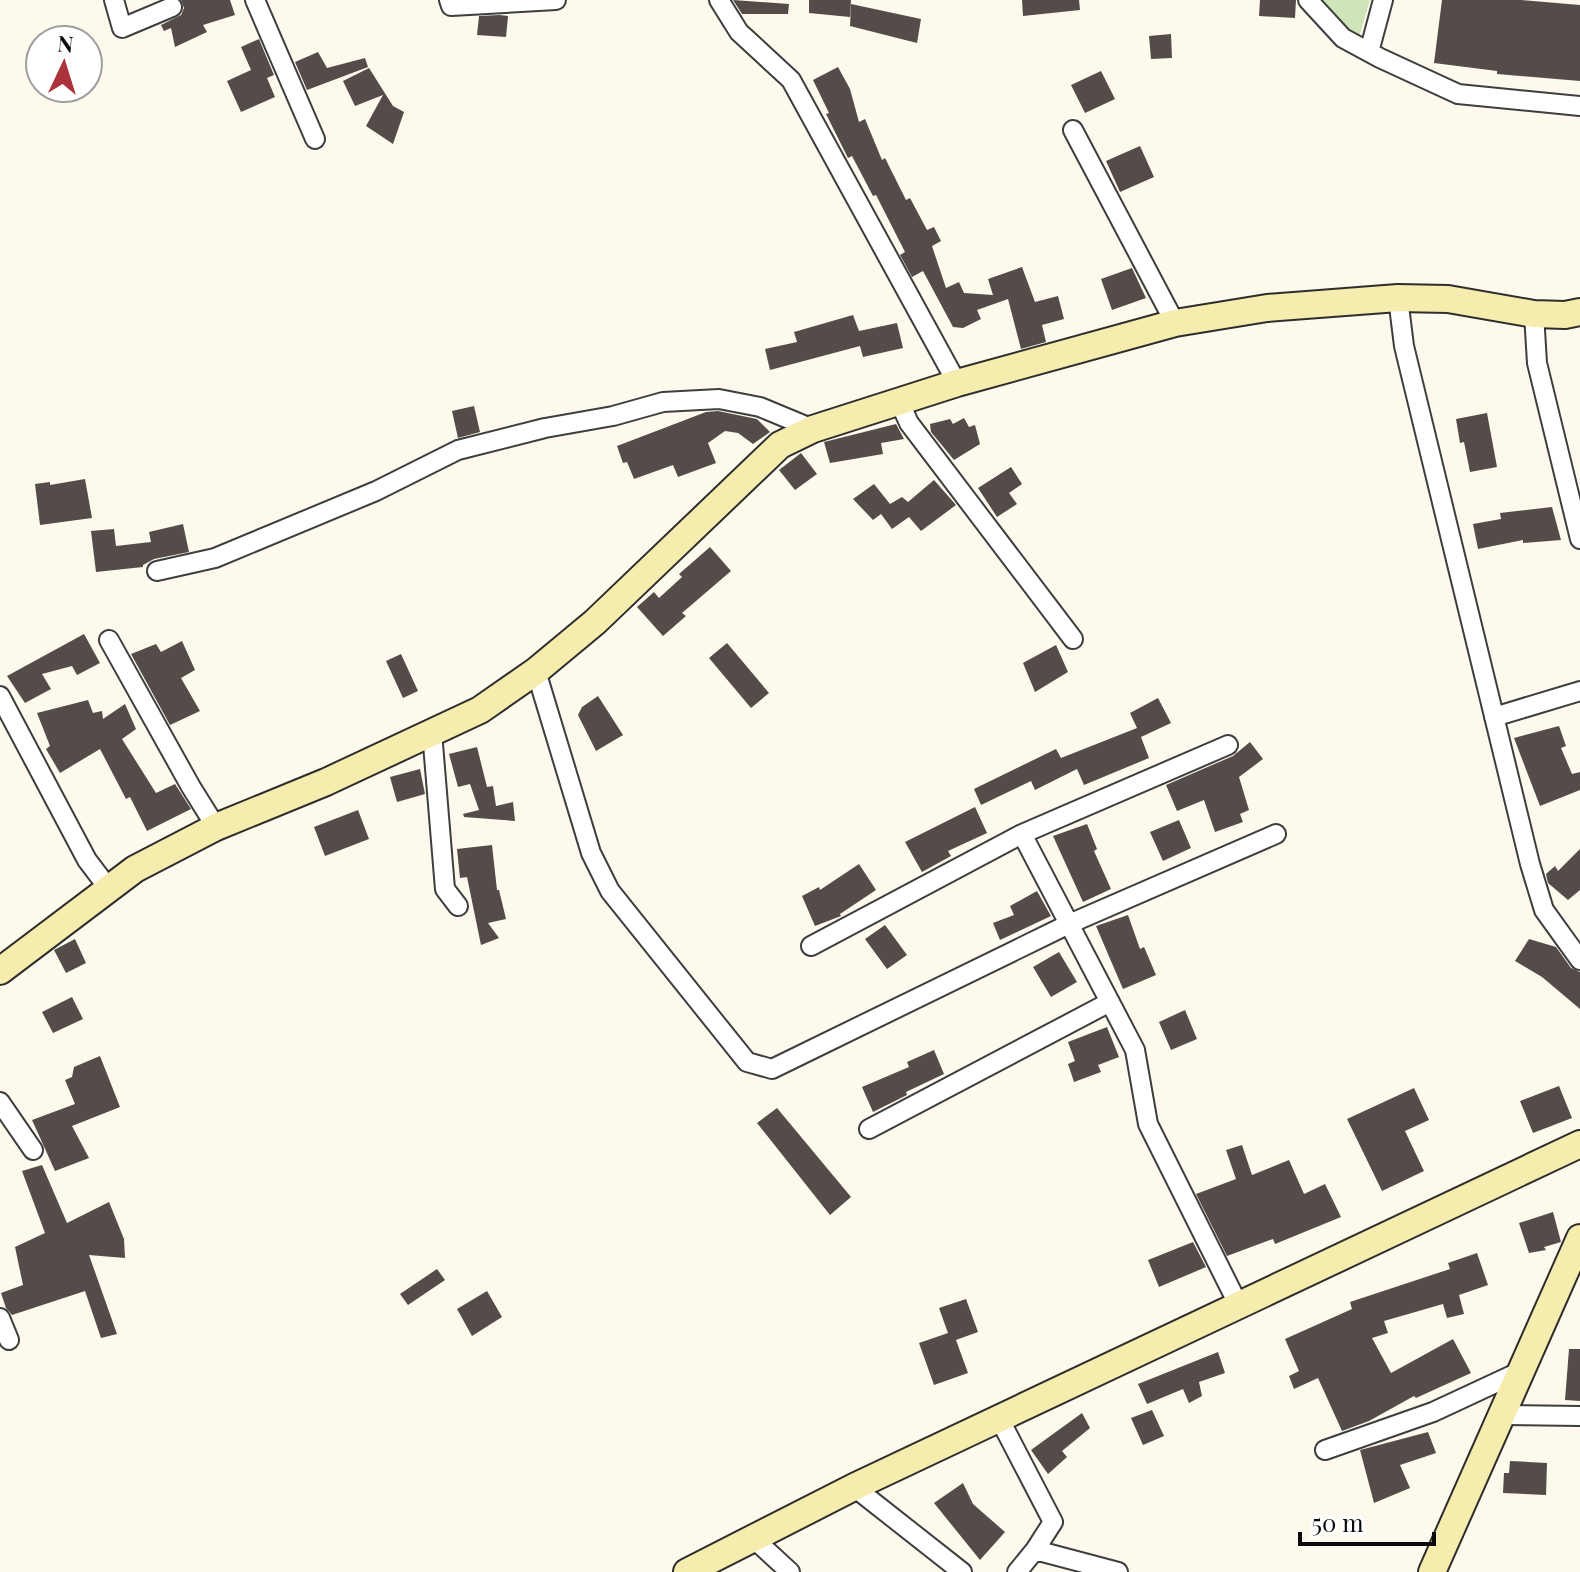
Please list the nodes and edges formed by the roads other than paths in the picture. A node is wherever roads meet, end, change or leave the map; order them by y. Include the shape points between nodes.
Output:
1 (114, 0) edge
2 (255, 0) edge
3 (449, 0) edge
4 (556, 0) edge
5 (719, 0) edge
6 (1308, 0) edge
7 (1383, 0) edge
8 (172, 7) dead end
9 (1369, 52) junction
10 (1580, 106) edge
11 (1073, 130) dead end
12 (315, 139) dead end
13 (1398, 298) junction
14 (1580, 312) edge
15 (1534, 314) junction
16 (1175, 323) junction
17 (957, 383) junction
18 (899, 401) junction
19 (813, 429) junction
20 (1580, 539) edge
21 (157, 571) dead end
22 (1073, 639) dead end
23 (109, 640) dead end
24 (536, 671) junction
25 (1580, 691) edge
26 (0, 696) edge
27 (1494, 717) junction
28 (432, 732) junction
29 (1228, 745) dead end
30 (216, 827) junction
31 (1022, 834) junction
32 (1276, 834) dead end
33 (109, 889) junction
34 (458, 906) dead end
35 (1069, 924) junction
36 (811, 946) dead end
37 (1580, 960) edge
38 (0, 971) edge
39 (1110, 1002) junction
40 (0, 1102) edge
41 (869, 1129) dead end
42 (1580, 1144) edge
43 (33, 1150) dead end
44 (1580, 1238) edge
45 (1238, 1304) junction
46 (0, 1318) edge
47 (9, 1340) dead end
48 (1519, 1372) junction
49 (1502, 1415) junction
50 (1580, 1416) edge
51 (1000, 1420) junction
52 (1325, 1450) dead end
53 (854, 1487) junction
54 (753, 1538) junction
55 (1035, 1550) junction
56 (687, 1572) edge
57 (790, 1572) edge
58 (962, 1572) edge
59 (1017, 1572) edge
60 (1118, 1572) edge
61 (1432, 1572) edge

1 - 8 street via 122,28
2 - 12 street
3 - 4 street via 451,6
5 - 17 street via 739,32 791,80
6 - 9 street via 1343,38
7 - 9 street
9 - 10 street via 1458,94
11 - 16 street
13 - 15 street via 1448,299
13 - 16 street via 1267,308
13 - 27 street via 1404,346
14 - 15 street
15 - 20 street via 1537,363
16 - 17 street
17 - 18 street
18 - 19 street
18 - 22 street via 909,423
19 - 21 street via 760,407 719,399 663,402 458,450 376,491 215,558
19 - 24 street via 780,445 595,622
23 - 30 street
24 - 28 street via 480,710
24 - 35 street via 591,853 610,891 747,1062 772,1069
25 - 27 street
26 - 33 street via 87,860
27 - 37 street via 1544,910
28 - 30 street
28 - 34 street via 445,889
29 - 31 street
30 - 33 street via 135,869
31 - 35 street
31 - 36 street
32 - 35 street
33 - 38 street
35 - 39 street
39 - 41 street
39 - 45 street via 1135,1050 1148,1124
40 - 43 street
42 - 45 street
44 - 48 street
45 - 51 street
46 - 47 street
48 - 49 street
48 - 52 street via 1433,1412
49 - 50 street
49 - 61 street
51 - 53 street
51 - 55 street via 1053,1522
53 - 54 street
53 - 58 street
54 - 56 street
54 - 57 street
55 - 59 street
55 - 60 street

